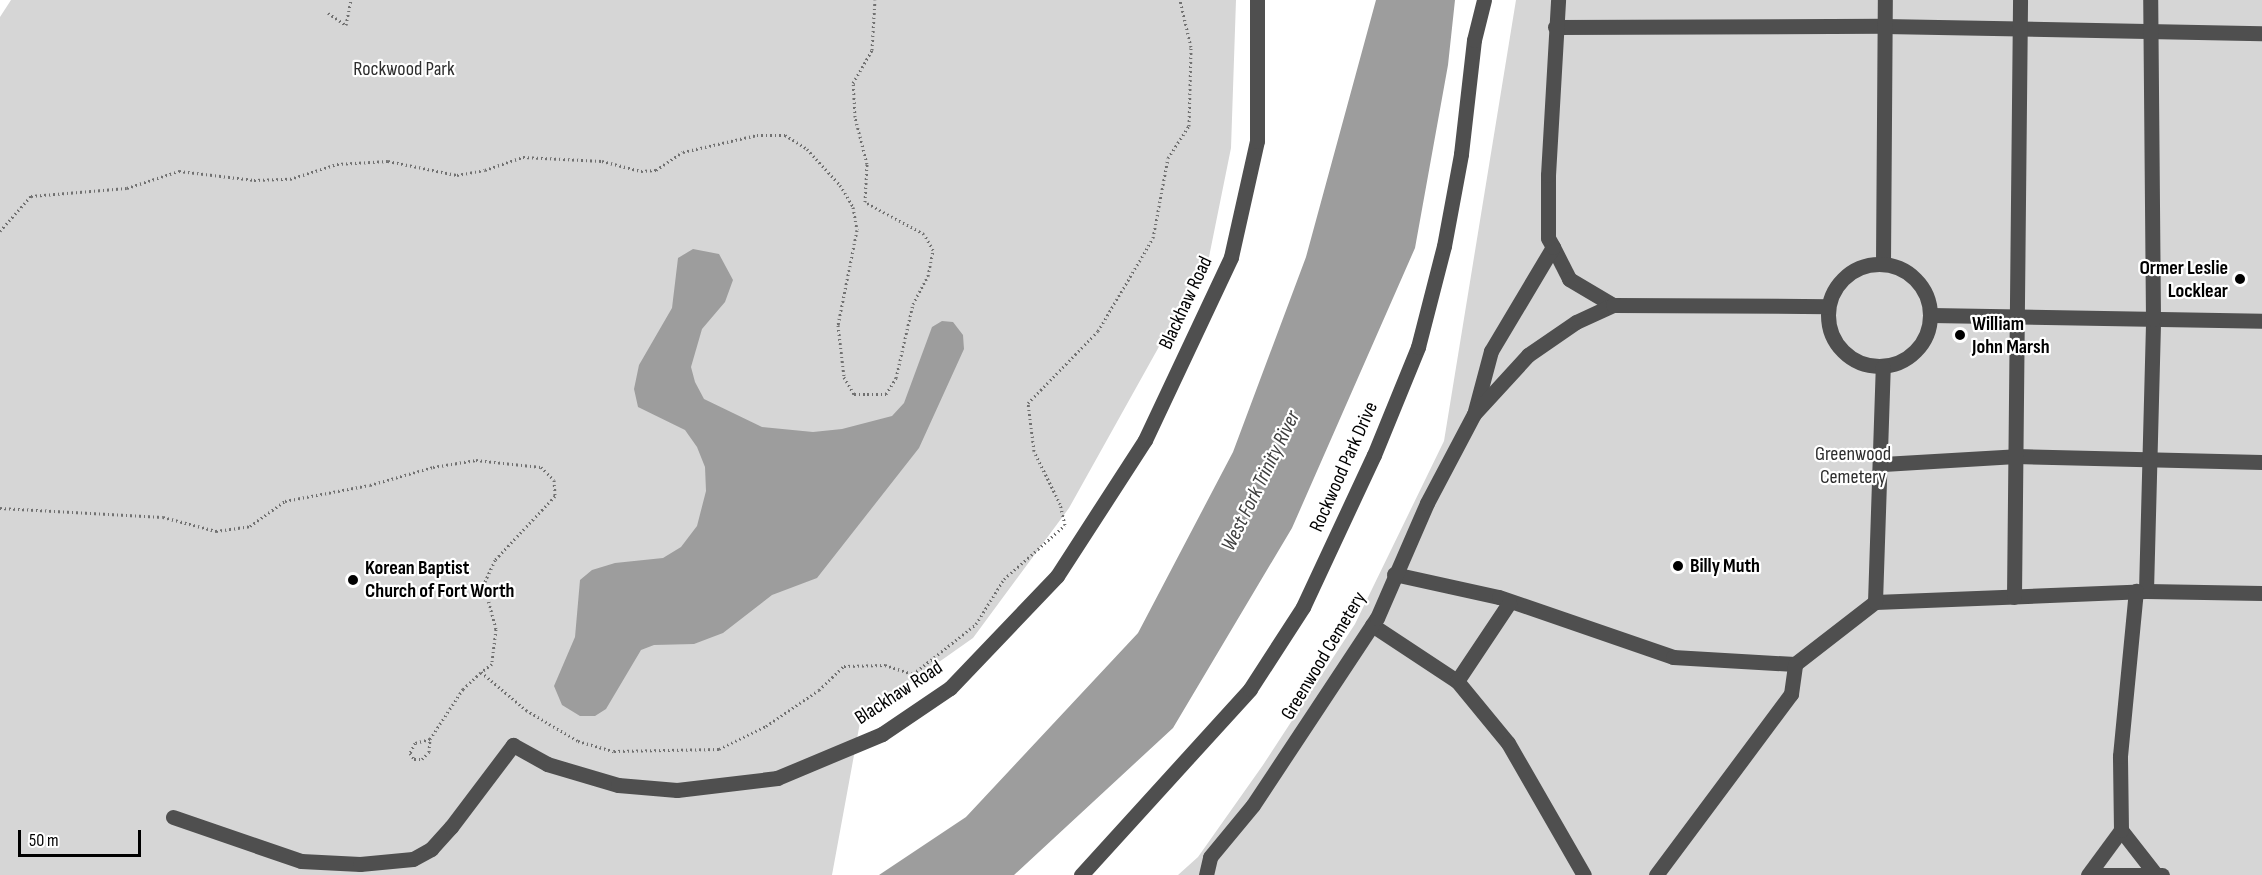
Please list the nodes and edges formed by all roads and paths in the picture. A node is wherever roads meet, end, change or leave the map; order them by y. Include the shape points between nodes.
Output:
1 (351, 0) edge
2 (875, 0) edge
3 (1180, 0) edge
4 (1257, 0) edge
5 (1484, 0) edge
6 (1558, 0) edge
7 (1884, 0) edge
8 (2020, 0) edge
9 (2150, 0) edge
10 (328, 13) dead end
11 (1884, 26) junction
12 (1555, 27) junction
13 (2020, 28) junction
14 (2150, 31) junction
15 (2262, 33) edge
16 (0, 231) edge
17 (1553, 247) junction
18 (1882, 263) junction
19 (1613, 305) junction
20 (1828, 306) junction
21 (1931, 315) junction
22 (2017, 319) junction
23 (2152, 319) junction
24 (2262, 321) edge
25 (1883, 367) junction
26 (1474, 414) junction
27 (2016, 456) junction
28 (2147, 460) junction
29 (2262, 462) edge
30 (1882, 464) junction
31 (0, 508) edge
32 (1394, 574) junction
33 (2141, 591) junction
34 (2262, 593) edge
35 (2014, 597) junction
36 (1875, 602) junction
37 (1509, 603) junction
38 (1372, 625) junction
39 (1795, 664) junction
40 (481, 672) junction
41 (1457, 681) junction
42 (430, 739) junction
43 (173, 817) dead end
44 (2121, 830) junction
45 (1081, 875) edge
46 (1206, 875) edge
47 (1584, 875) edge
48 (1656, 875) edge
49 (2089, 875) edge
50 (2156, 875) edge
51 (2162, 875) edge

1 - 10 path via 346,25
2 - 16 path via 872,50 853,83 855,117 867,164 865,202 924,234 933,250 928,276 913,304 896,378 886,394 854,394 844,377 838,325 857,230 853,207 840,185 807,149 785,135 757,135 682,152 656,170 641,171 602,161 523,157 457,175 387,161 337,164 290,179 254,180 179,171 127,188 31,196
3 - 40 path via 1191,47 1189,126 1168,158 1153,238 1098,331 1028,403 1034,451 1060,504 1065,525 1004,579 976,624 913,674 885,665 844,666 819,690 766,726 718,749 686,753 614,751 578,741 526,710
4 - 43 street, Blackhaw Road via 1257,141 1231,257 1145,440 1057,576 950,688 882,734 777,778 677,790 618,785 547,764 513,745 452,827 431,849 413,859 360,864 301,861
5 - 45 street, Rockwood Park Drive via 1474,40 1461,154 1444,246 1418,347 1374,455 1303,607 1250,689
6 - 12 street
7 - 11 street
8 - 13 street
9 - 14 street
11 - 12 street
11 - 13 street
11 - 18 street
12 - 17 street via 1548,175 1548,238
13 - 14 street
13 - 22 street
14 - 15 street
14 - 23 street
17 - 19 street via 1569,279
17 - 26 street, Greenwood Cemetery via 1491,351
18 - 20 street via 1861,266 1847,274 1836,286
18 - 21 street via 1898,267 1917,279 1927,294
19 - 20 street, Greenwood Cemetery
19 - 26 street, Greenwood Cemetery via 1576,322 1528,355
20 - 25 street via 1829,330 1842,352 1864,365
21 - 22 street
21 - 25 street via 1923,344 1902,362
22 - 23 street
22 - 27 street
23 - 24 street
23 - 28 street
25 - 30 street
26 - 32 street, Greenwood Cemetery
27 - 28 street
27 - 30 street
27 - 35 street
28 - 29 street
28 - 33 street
30 - 36 street
31 - 40 path via 163,517 216,531 250,526 285,501 370,485 433,467 476,460 542,467 554,480 555,496 495,560 484,584 496,629 492,664
32 - 37 street via 1499,597
32 - 38 street, Greenwood Cemetery
33 - 34 street
33 - 35 street
33 - 44 street via 2120,756
35 - 36 street
36 - 39 street
37 - 39 street via 1673,657
37 - 41 street
38 - 41 street
38 - 46 street, Greenwood Cemetery via 1260,796 1210,857
39 - 48 street via 1791,694
40 - 42 path via 463,689
41 - 47 street via 1508,742
42 - 42 path via 415,743 410,753 414,759 422,759 429,752
44 - 49 street
44 - 50 street
49 - 50 street
50 - 51 street

